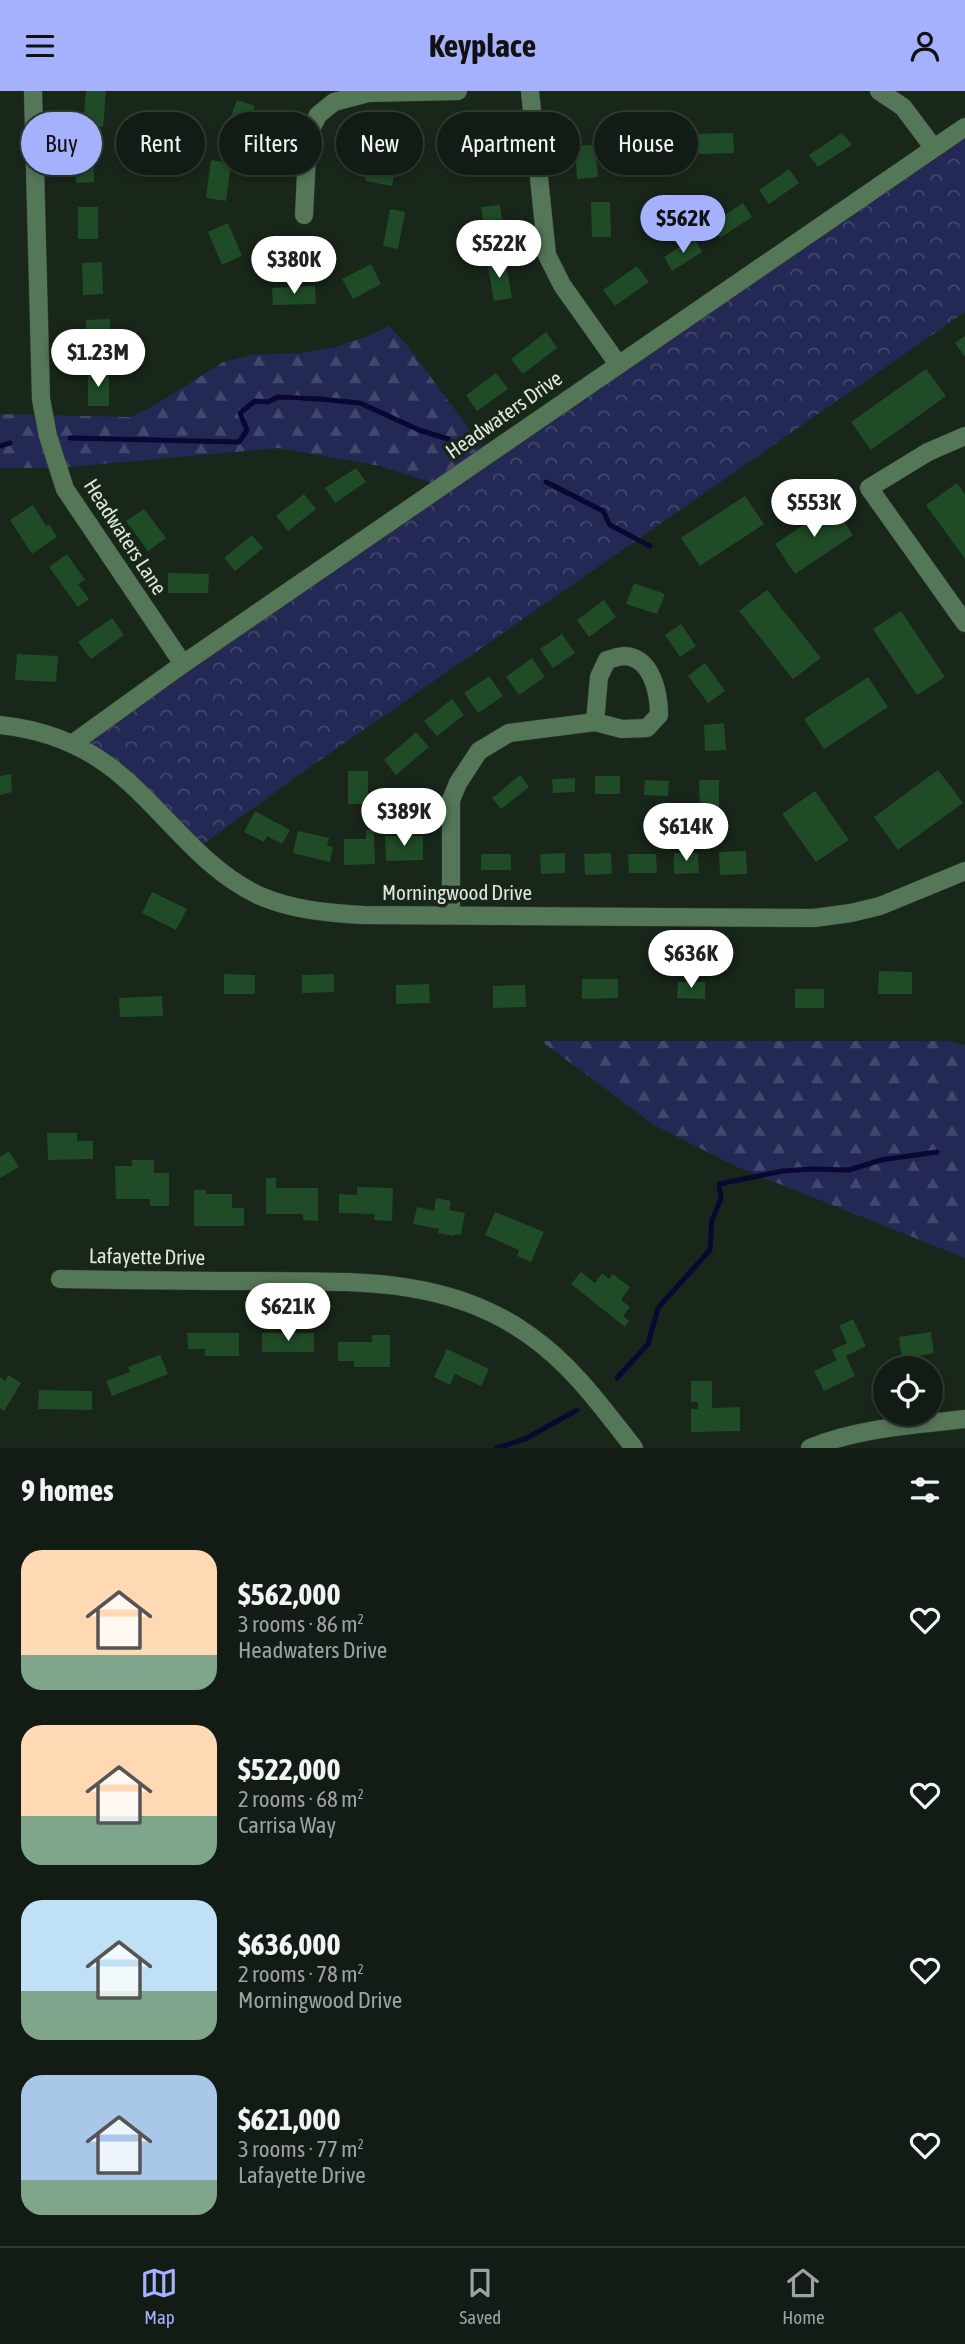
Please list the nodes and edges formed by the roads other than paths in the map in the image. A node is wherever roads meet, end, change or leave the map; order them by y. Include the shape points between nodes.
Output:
1 (33, 91) edge
2 (458, 91) edge
3 (530, 91) edge
4 (879, 91) edge
5 (965, 127) edge
6 (933, 147) junction
7 (304, 215) dead end
8 (618, 364) junction
9 (965, 436) edge
10 (965, 623) edge
11 (183, 664) junction
12 (596, 722) junction
13 (0, 725) edge
14 (72, 744) junction
15 (965, 871) edge
16 (451, 915) junction
17 (60, 1279) dead end
18 (965, 1419) edge
19 (634, 1448) edge
20 (810, 1448) edge

1 - 11 street, Headwaters Lane via 41,399 48,436 65,489
2 - 7 street via 368,93 334,102 318,115 308,135
3 - 8 street via 547,255 562,285
4 - 6 street via 903,107
5 - 6 street, Headwaters Drive
6 - 8 street, Headwaters Drive
8 - 11 street, Headwaters Drive
9 - 10 street via 928,452 869,488
11 - 14 street, Headwaters Drive
12 - 12 street via 622,729 647,728 659,715 659,696 640,661 624,656 607,660 599,677
12 - 16 street via 509,733 479,751 451,800
13 - 14 street, Morningwood Drive
14 - 16 street, Morningwood Drive via 105,763 195,850 259,895 334,913
15 - 16 street, Morningwood Drive via 880,906 814,918
17 - 19 street, Lafayette Drive via 372,1283 448,1295 502,1317 553,1353
18 - 20 street via 863,1433

